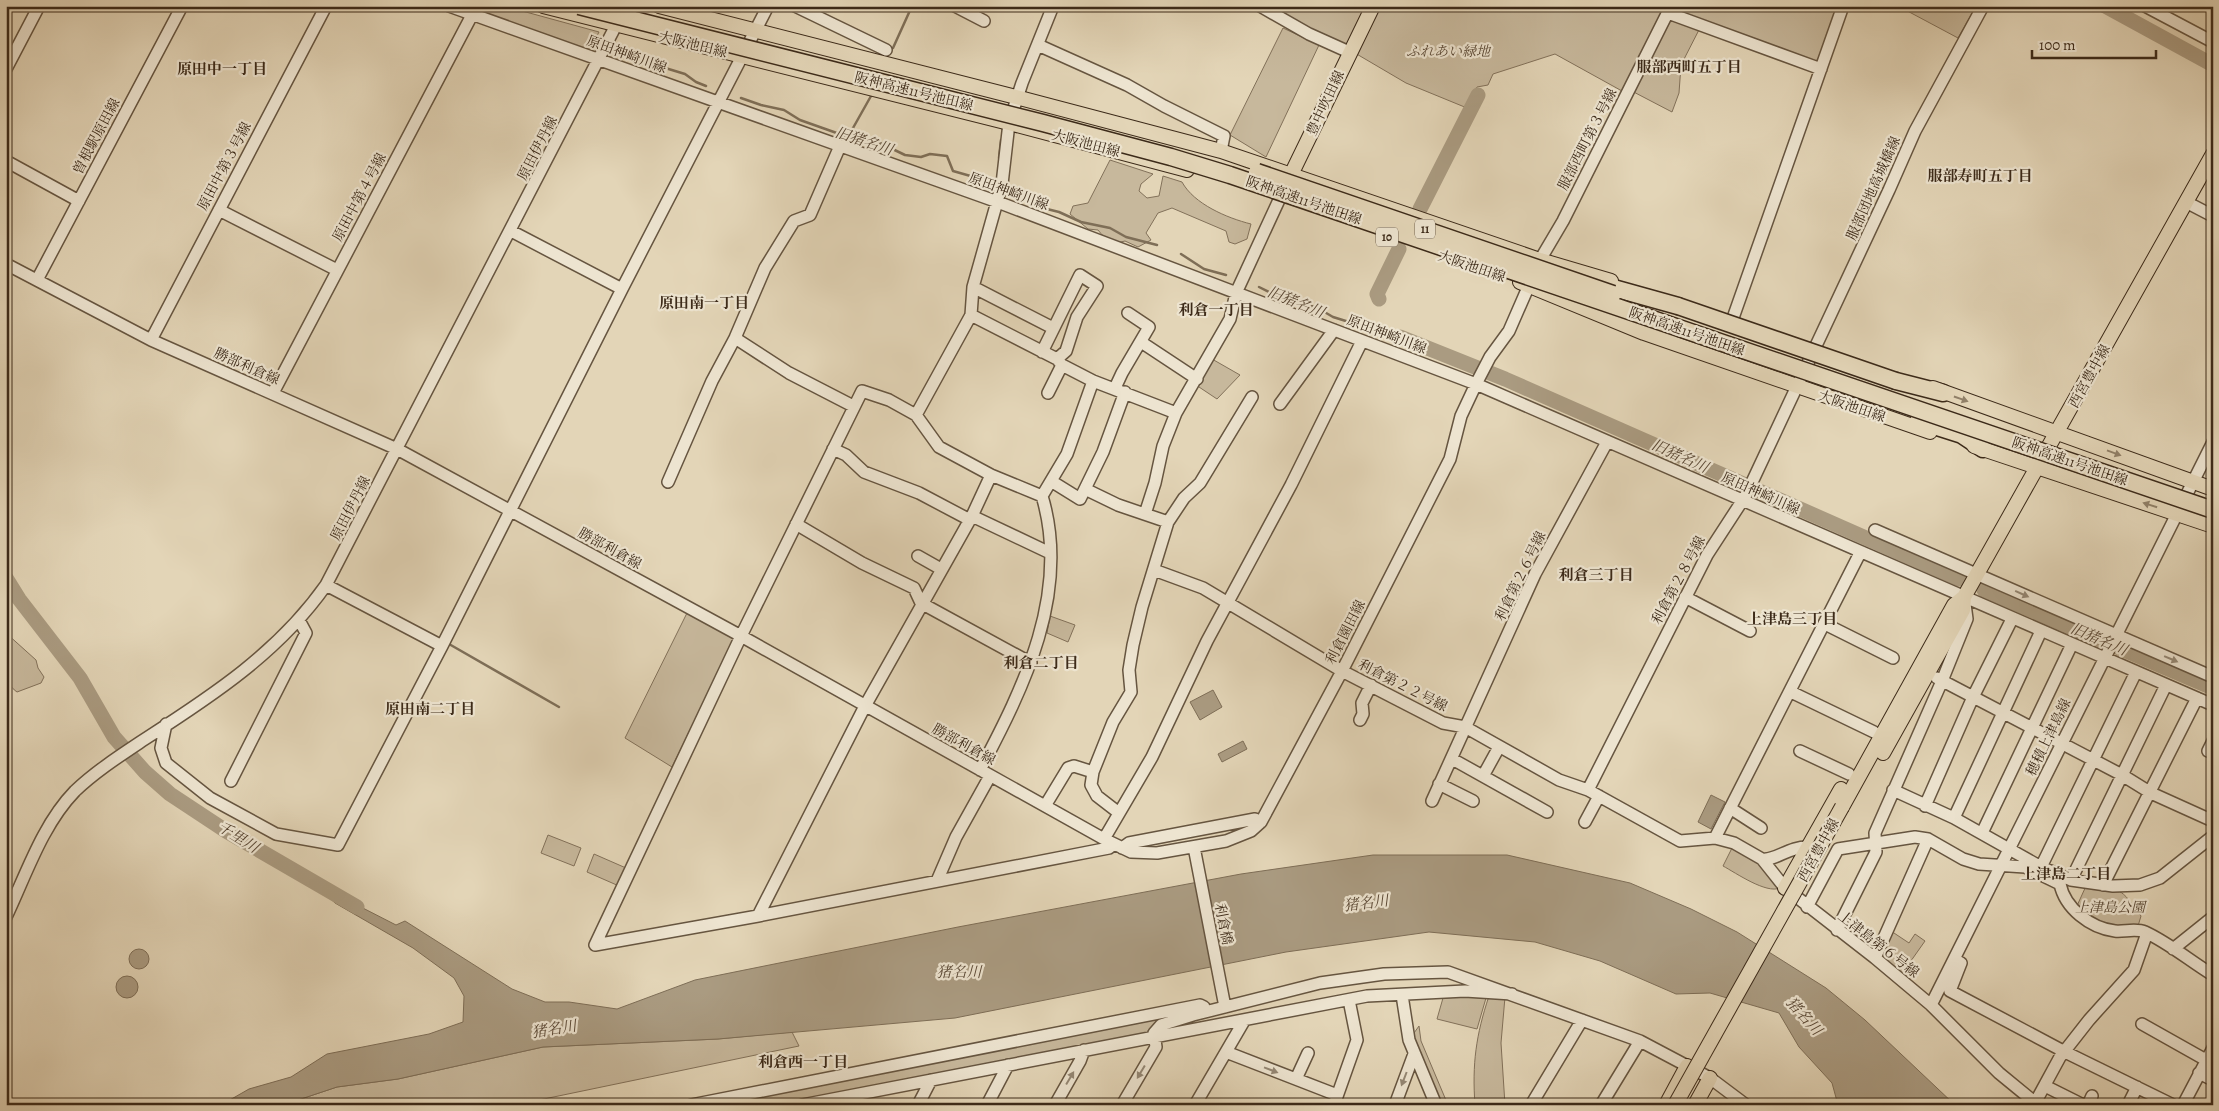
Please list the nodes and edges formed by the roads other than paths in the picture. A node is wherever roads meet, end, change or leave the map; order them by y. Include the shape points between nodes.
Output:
1 (38, 6) edge
2 (182, 6) edge
3 (326, 6) edge
4 (449, 6) edge
5 (543, 6) edge
6 (579, 6) edge
7 (625, 6) edge
8 (659, 6) edge
9 (768, 6) edge
10 (795, 6) edge
11 (955, 6) edge
12 (1053, 6) edge
13 (1260, 6) edge
14 (1373, 6) edge
15 (1843, 6) edge
16 (1983, 6) edge
17 (2146, 6) edge
18 (967, 8) edge
19 (1670, 10) edge
20 (472, 15) junction
21 (984, 21) dead end
22 (617, 25) junction
23 (756, 31) junction
24 (2213, 42) edge
25 (1038, 45) junction
26 (886, 50) dead end
27 (1349, 52) junction
28 (743, 56) junction
29 (599, 60) junction
30 (1821, 68) junction
31 (6, 69) edge
32 (1016, 96) junction
33 (718, 103) junction
34 (1009, 123) junction
35 (840, 146) junction
36 (1221, 151) junction
37 (2213, 154) edge
38 (6, 162) edge
39 (1291, 174) junction
40 (1279, 200) junction
41 (79, 201) junction
42 (996, 201) junction
43 (2186, 202) junction
44 (219, 210) junction
45 (2213, 216) edge
46 (511, 231) junction
47 (1540, 260) junction
48 (6, 264) edge
49 (337, 270) junction
50 (1558, 275) junction
51 (1524, 279) junction
52 (37, 280) junction
53 (973, 287) junction
54 (622, 290) junction
55 (1236, 293) junction
56 (1128, 313) dead end
57 (971, 315) junction
58 (1734, 318) junction
59 (1053, 328) junction
60 (1334, 330) junction
61 (735, 338) junction
62 (151, 340) junction
63 (1362, 341) junction
64 (1141, 342) junction
65 (1816, 346) junction
66 (1042, 352) junction
67 (1059, 362) junction
68 (1486, 365) joint
69 (1196, 379) junction
70 (1477, 380) junction
71 (1093, 381) junction
72 (1798, 387) junction
73 (1120, 390) junction
74 (1943, 392) junction
75 (273, 393) junction
76 (1048, 393) dead end
77 (1252, 397) dead end
78 (1280, 404) dead end
79 (853, 406) junction
80 (1176, 412) junction
81 (916, 415) junction
82 (2057, 432) junction
83 (1607, 442) junction
84 (2213, 442) edge
85 (397, 449) junction
86 (833, 449) junction
87 (1983, 449) junction
88 (2037, 468) junction
89 (991, 474) junction
90 (1051, 481) junction
91 (668, 482) dead end
92 (2193, 482) junction
93 (2213, 489) edge
94 (1085, 490) junction
95 (1042, 496) junction
96 (1744, 498) junction
97 (2213, 499) edge
98 (510, 510) junction
99 (2213, 510) edge
100 (1145, 514) junction
101 (2177, 514) junction
102 (971, 518) junction
103 (1168, 522) junction
104 (796, 524) junction
105 (2213, 526) edge
106 (1875, 530) dead end
107 (1050, 553) junction
108 (1860, 553) junction
109 (918, 556) dead end
110 (941, 569) junction
111 (1154, 570) junction
112 (1977, 574) junction
113 (326, 585) junction
114 (1685, 597) junction
115 (1964, 597) junction
116 (921, 603) junction
117 (1228, 604) junction
118 (2012, 619) junction
119 (299, 620) junction
120 (1825, 624) junction
121 (1750, 631) dead end
122 (2041, 631) junction
123 (741, 636) junction
124 (2115, 637) junction
125 (2072, 644) junction
126 (442, 646) junction
127 (2106, 655) junction
128 (1893, 658) dead end
129 (1031, 663) junction
130 (1342, 671) junction
131 (1928, 672) junction
132 (2136, 672) junction
133 (2213, 677) edge
134 (1942, 681) junction
135 (1911, 682) junction
136 (1371, 685) junction
137 (2166, 685) junction
138 (1791, 692) junction
139 (1973, 697) junction
140 (2197, 698) junction
141 (2213, 705) edge
142 (865, 706) junction
143 (2002, 713) junction
144 (1360, 720) dead end
145 (166, 724) junction
146 (1465, 727) junction
147 (2031, 728) junction
148 (1874, 732) junction
149 (2062, 744) junction
150 (1499, 747) junction
151 (1800, 751) dead end
152 (2092, 759) junction
153 (1454, 760) dead end
154 (1093, 772) junction
155 (985, 773) junction
156 (1850, 774) junction
157 (2122, 775) junction
158 (1482, 776) junction
159 (230, 781) dead end
160 (1439, 784) junction
161 (1588, 790) junction
162 (1893, 790) junction
163 (2151, 792) junction
164 (1599, 796) junction
165 (1432, 800) dead end
166 (1473, 801) dead end
167 (1045, 806) junction
168 (1925, 806) junction
169 (1730, 808) junction
170 (1846, 809) junction
171 (1547, 812) dead end
172 (1119, 813) junction
173 (1954, 818) junction
174 (2213, 821) edge
175 (1261, 822) junction
176 (1585, 822) dead end
177 (1761, 828) dead end
178 (1982, 833) junction
179 (2213, 836) edge
180 (1715, 838) junction
181 (1928, 839) junction
182 (1876, 844) junction
183 (1118, 846) junction
184 (1809, 847) junction
185 (2010, 849) junction
186 (1195, 852) junction
187 (1762, 859) junction
188 (2001, 865) junction
189 (2041, 867) junction
190 (2071, 880) junction
191 (937, 881) junction
192 (2103, 885) junction
193 (1785, 888) junction
194 (1807, 907) junction
195 (758, 916) junction
196 (6, 917) edge
197 (2213, 917) edge
198 (1837, 930) junction
199 (2147, 933) junction
200 (2173, 949) junction
201 (1875, 958) junction
202 (1954, 959) junction
203 (2213, 975) edge
204 (1512, 994) junction
205 (1402, 995) junction
206 (1349, 1000) junction
207 (1931, 1005) junction
208 (1225, 1007) junction
209 (1213, 1009) junction
210 (1582, 1020) junction
211 (1244, 1021) junction
212 (2142, 1024) dead end
213 (1154, 1039) junction
214 (1640, 1041) junction
215 (1084, 1050) junction
216 (1226, 1052) junction
217 (2065, 1052) junction
218 (1308, 1053) dead end
219 (1414, 1054) junction
220 (2210, 1055) edge
221 (1008, 1065) junction
222 (1687, 1066) junction
223 (2200, 1073) junction
224 (1710, 1078) junction
225 (1296, 1079) junction
226 (931, 1080) junction
227 (2213, 1080) edge
228 (2045, 1086) junction
229 (2137, 1087) junction
230 (852, 1100) edge
231 (1335, 1100) edge
232 (1196, 1104) edge
233 (2037, 1104) edge
234 (691, 1105) edge
235 (802, 1105) edge
236 (918, 1105) edge
237 (987, 1105) edge
238 (1055, 1105) edge
239 (1122, 1105) edge
240 (1395, 1105) edge
241 (1436, 1105) edge
242 (1532, 1105) edge
243 (1601, 1105) edge
244 (1666, 1105) edge
245 (1675, 1105) edge
246 (1685, 1105) edge
247 (1694, 1105) edge
248 (1746, 1105) edge
249 (2083, 1105) edge
250 (2128, 1105) edge
251 (2173, 1105) edge
252 (2183, 1105) edge

1 - 31 street
2 - 41 street, 曽根駅原田線
3 - 44 street, 原田中第３号線
4 - 20 street, 原田神崎川線
5 - 22 main road, 大阪池田線 / 10
6 - 51 highway, 阪神高速11号池田線 / 11, bridge via 1171,157
7 - 22 street, 原田伊丹線
7 - 50 highway, 阪神高速11号池田線 / 11, bridge via 1174,146
8 - 23 main road, 大阪池田線 / 10
9 - 23 street
10 - 26 street
11 - 18 street
12 - 25 street
13 - 27 street
14 - 27 main road, 豊中吹田線
15 - 30 street
16 - 65 street, 服部団地高城橋線 via 1915,131
17 - 24 street
18 - 21 street
19 - 30 street
19 - 47 street, 服部西町第３号線
20 - 29 street, 原田神崎川線
20 - 49 street, 原田中第４号線
22 - 28 main road, 大阪池田線 / 10
22 - 29 street, 原田伊丹線
23 - 28 street
23 - 32 main road, 大阪池田線 / 10
25 - 32 street
25 - 36 street via 1127,85 1224,136
27 - 39 main road, 豊中吹田線
28 - 33 street
28 - 34 main road, 大阪池田線 / 10
29 - 33 street, 原田神崎川線
29 - 46 street, 原田伊丹線
30 - 58 street
32 - 34 street
32 - 36 main road, 大阪池田線 / 10
33 - 35 street, 原田神崎川線
33 - 54 street
34 - 40 main road, 大阪池田線 / 10 via 1185,169
34 - 42 street via 1002,184
35 - 42 street, 原田神崎川線
35 - 61 street via 810,216 794,221 765,268
36 - 39 main road, 大阪池田線 / 10
37 - 43 main road, 西宮豊中線
38 - 41 street
39 - 40 main road, 豊中吹田線
39 - 47 main road, 大阪池田線 / 10
40 - 51 main road, 大阪池田線 / 10
40 - 55 street
41 - 52 street, 曽根駅原田線
42 - 53 street
42 - 55 street, 原田神崎川線
43 - 45 street
43 - 82 main road, 西宮豊中線
44 - 49 street
44 - 62 street, 原田中第３号線
46 - 54 street
46 - 85 street, 原田伊丹線
47 - 51 street, 服部西町第３号線
47 - 58 main road, 大阪池田線 / 10 via 1660,293
48 - 52 street, 勝部利倉線
49 - 75 street, 原田中第４号線
50 - 74 highway, 11, bridge via 1678,306 1896,381
50 - 97 highway, 阪神高速11号池田線 / 11, bridge
51 - 68 street, 服部西町第３号線 via 1509,330
51 - 72 main road, 大阪池田線 / 10 via 1644,333
51 - 87 highway, 11, bridge via 1668,334 1962,435
51 - 99 highway, 阪神高速11号池田線 / 11, bridge
52 - 62 street, 勝部利倉線
53 - 57 street
53 - 59 street
54 - 98 street
55 - 60 street, 原田神崎川線
55 - 69 street via 1230,319
56 - 64 street via 1149,327
57 - 66 street
57 - 81 street
58 - 65 main road, 大阪池田線 / 10
59 - 66 street
59 - 67 street via 1080,275 1097,286 1077,317
60 - 63 street, 原田神崎川線
60 - 78 street
61 - 79 street via 789,373
61 - 91 street via 712,381
62 - 75 street, 勝部利倉線
63 - 70 street, 原田神崎川線
63 - 117 street
64 - 69 street
64 - 73 street via 1122,373
65 - 72 street, 服部団地高城橋線
65 - 74 main road, 大阪池田線 / 10
66 - 67 street
67 - 71 street
67 - 76 street
68 - 70 street, 利倉園田線
69 - 80 street
70 - 83 street, 原田神崎川線
70 - 130 street, 利倉園田線 via 1461,416 1450,458
71 - 73 street
71 - 90 street via 1067,454
72 - 87 main road, 大阪池田線 / 10
72 - 96 street, 利倉第２８号線
73 - 80 street
73 - 94 street via 1103,452
74 -> 82 main road, 大阪池田線 / 10
75 - 85 street, 勝部利倉線
77 - 103 street via 1200,483 1184,498
79 - 81 street via 862,391 889,400
79 - 86 street
80 - 100 street via 1163,446
81 - 89 street via 939,447
82 - 88 main road, 西宮豊中線
82 -> 92 main road, 大阪池田線 / 10
83 - 96 street, 原田神崎川線
83 - 146 street, 利倉第２６号線 via 1536,574
84 - 92 street, 穂積上津島線
85 - 98 street, 勝部利倉線
85 - 113 street, 原田伊丹線
86 - 102 street via 846,455 864,472
86 - 104 street
87 - 88 main road, 大阪池田線 / 10
101 -> 88 main road, 大阪池田線 / 10
88 - 112 main road, 西宮豊中線
89 - 95 street
89 - 102 street
90 - 94 street via 1080,500
90 - 95 street
92 - 93 main road, 大阪池田線 / 10
92 - 101 street, 穂積上津島線
94 - 100 street
95 - 107 street via 1049,520
96 - 108 street, 原田神崎川線
96 - 114 street, 利倉第２８号線 via 1707,555
98 - 123 street, 勝部利倉線
98 - 126 street
100 - 103 street
101 - 105 main road, 大阪池田線 / 10
101 - 124 street, 穂積上津島線
102 - 107 street
102 - 110 street
103 - 111 street
104 - 116 street via 862,563 914,588
104 - 123 street
106 - 112 street
107 - 129 street via 1049,588 1042,630
108 - 115 street, 原田神崎川線
108 - 120 street
109 - 110 street
110 - 116 street
111 - 117 street, 利倉第２２号線 via 1203,588
111 - 154 street via 1133,645 1129,670 1131,692 1113,722
112 - 115 main road, 西宮豊中線
112 -> 124 street
113 - 119 street, 原田伊丹線
113 - 126 street
114 - 121 street
114 - 161 street, 利倉第２８号線
115 - 118 street, 原田神崎川線
115 - 131 main road, 西宮豊中線 via 1963,610
115 - 134 street via 1967,619
115 - 135 main road, 西宮豊中線 via 1954,605
116 - 129 street
116 - 142 street
117 - 130 street, 利倉第２２号線
117 - 172 street via 1152,757
118 - 122 street, 原田神崎川線
118 - 139 street
119 - 145 street, 原田伊丹線 via 246,669
119 - 159 street via 306,634
120 - 128 street
120 - 138 street
122 - 125 street, 原田神崎川線
122 - 143 street
123 - 142 street, 勝部利倉線
123 - 195 street via 595,945
124 - 127 street, 穂積上津島線
124 -> 133 street
125 - 127 street, 原田神崎川線
125 - 147 street
126 - 145 street via 338,845 276,834 210,798 166,763 161,748
127 - 132 street, 原田神崎川線
127 - 149 street, 穂積上津島線
129 - 155 street
130 - 136 street, 利倉第２２号線
130 - 175 street, 利倉園田線
131 - 134 street
131 - 170 main road, 西宮豊中線
132 - 137 street, 原田神崎川線
132 - 152 street
134 - 139 street
134 - 162 street
135 - 148 main road via 1896,695
135 - 170 main road, 西宮豊中線
136 - 144 street via 1362,703
136 - 146 street, 利倉第２２号線 via 1443,723
137 - 140 street, 原田神崎川線
137 - 157 street
138 - 148 street
138 - 169 street
139 - 143 street
139 - 168 street
140 - 141 street, 原田神崎川線
140 - 163 street
142 - 155 street, 勝部利倉線
142 - 195 street
143 - 147 street
143 - 173 street
145 - 196 street, 原田伊丹線 via 74,792 59,811 36,852
146 - 150 street, 利倉第２２号線
146 - 160 street, 利倉第２６号線
147 - 149 street
147 - 178 street
148 - 156 main road
149 - 152 street
149 - 185 street, 穂積上津島線
150 - 158 street
150 - 161 street, 利倉第２２号線 via 1559,780
151 - 156 street
152 - 157 street
152 - 189 street
153 - 158 street
154 - 167 street via 1074,766 1068,768
154 - 172 street via 1092,785 1097,796
155 - 167 street, 勝部利倉線
155 - 191 street
156 - 184 main road
157 - 163 street
157 - 190 street
158 - 171 street
160 - 165 street, 利倉第２６号線
160 - 166 street
161 - 164 street, 利倉第２２号線
162 - 168 street
162 - 182 street via 1875,833
163 - 174 street
163 - 192 street
164 - 176 street
164 - 180 street, 利倉第２２号線 via 1680,840
167 - 183 street, 勝部利倉線
168 - 173 street
169 - 177 street
169 - 180 street
170 - 245 main road, 西宮豊中線, bridge
170 - 246 main road, 西宮豊中線
172 - 183 street
173 - 178 street
175 - 183 street via 1255,819
175 - 186 street, 利倉園田線 via 1240,837
178 - 185 street
179 - 192 street via 2160,878 2140,885
180 - 187 street via 1734,843
181 - 182 street via 1915,837
181 - 188 street via 1979,864
181 - 201 street
182 - 194 street via 1838,849
182 - 198 street via 1876,852
183 - 186 street, 勝部利倉線 via 1157,853
183 - 191 street
184 - 187 street via 1798,846 1770,860
184 - 193 main road
185 - 188 street, 穂積上津島線
185 - 189 street
186 - 208 street, 利倉橋
187 - 193 street, 上津島第６号線
188 - 199 street via 2025,867 2060,884 2063,897 2073,910 2095,925 2113,931
188 - 202 street, 穂積上津島線
189 - 190 street
190 - 192 street
191 - 195 street
193 - 194 street, 上津島第６号線
194 - 198 street, 上津島第６号線
197 - 200 street
198 - 201 street, 上津島第６号線
199 - 200 street
199 - 217 street via 2134,970
200 - 203 street
201 - 207 street, 上津島第６号線
202 - 207 street, 穂積上津島線
202 - 217 street via 1961,963 1950,991
204 - 205 street via 1464,991
204 - 208 street via 1448,972 1384,974 1320,983
204 - 210 street
205 - 206 street
205 - 219 street
206 - 211 street
206 - 231 street via 1357,1040
207 - 233 street, 上津島第６号線 via 1999,1074
208 - 209 street
209 - 213 street via 1161,1025
209 - 234 street via 1200,1006
210 - 214 street
210 - 242 street
211 - 213 street
211 - 216 street
212 - 220 street
213 - 215 street
213 -> 239 street via 1156,1048
214 - 222 street
214 - 243 street
215 - 221 street
238 -> 215 street
216 -> 225 street
216 - 232 street
217 - 228 street
217 - 229 street
218 - 225 street
219 -> 240 street
219 - 241 street
220 - 223 street
221 - 226 street
221 - 237 street
222 - 224 street
222 - 244 main road
223 - 227 street
223 - 252 street
224 - 247 main road
224 - 248 street
225 - 231 street
226 - 230 street
226 - 236 street
228 - 233 street
228 - 249 street
229 - 250 street
229 - 251 street
230 - 235 street

